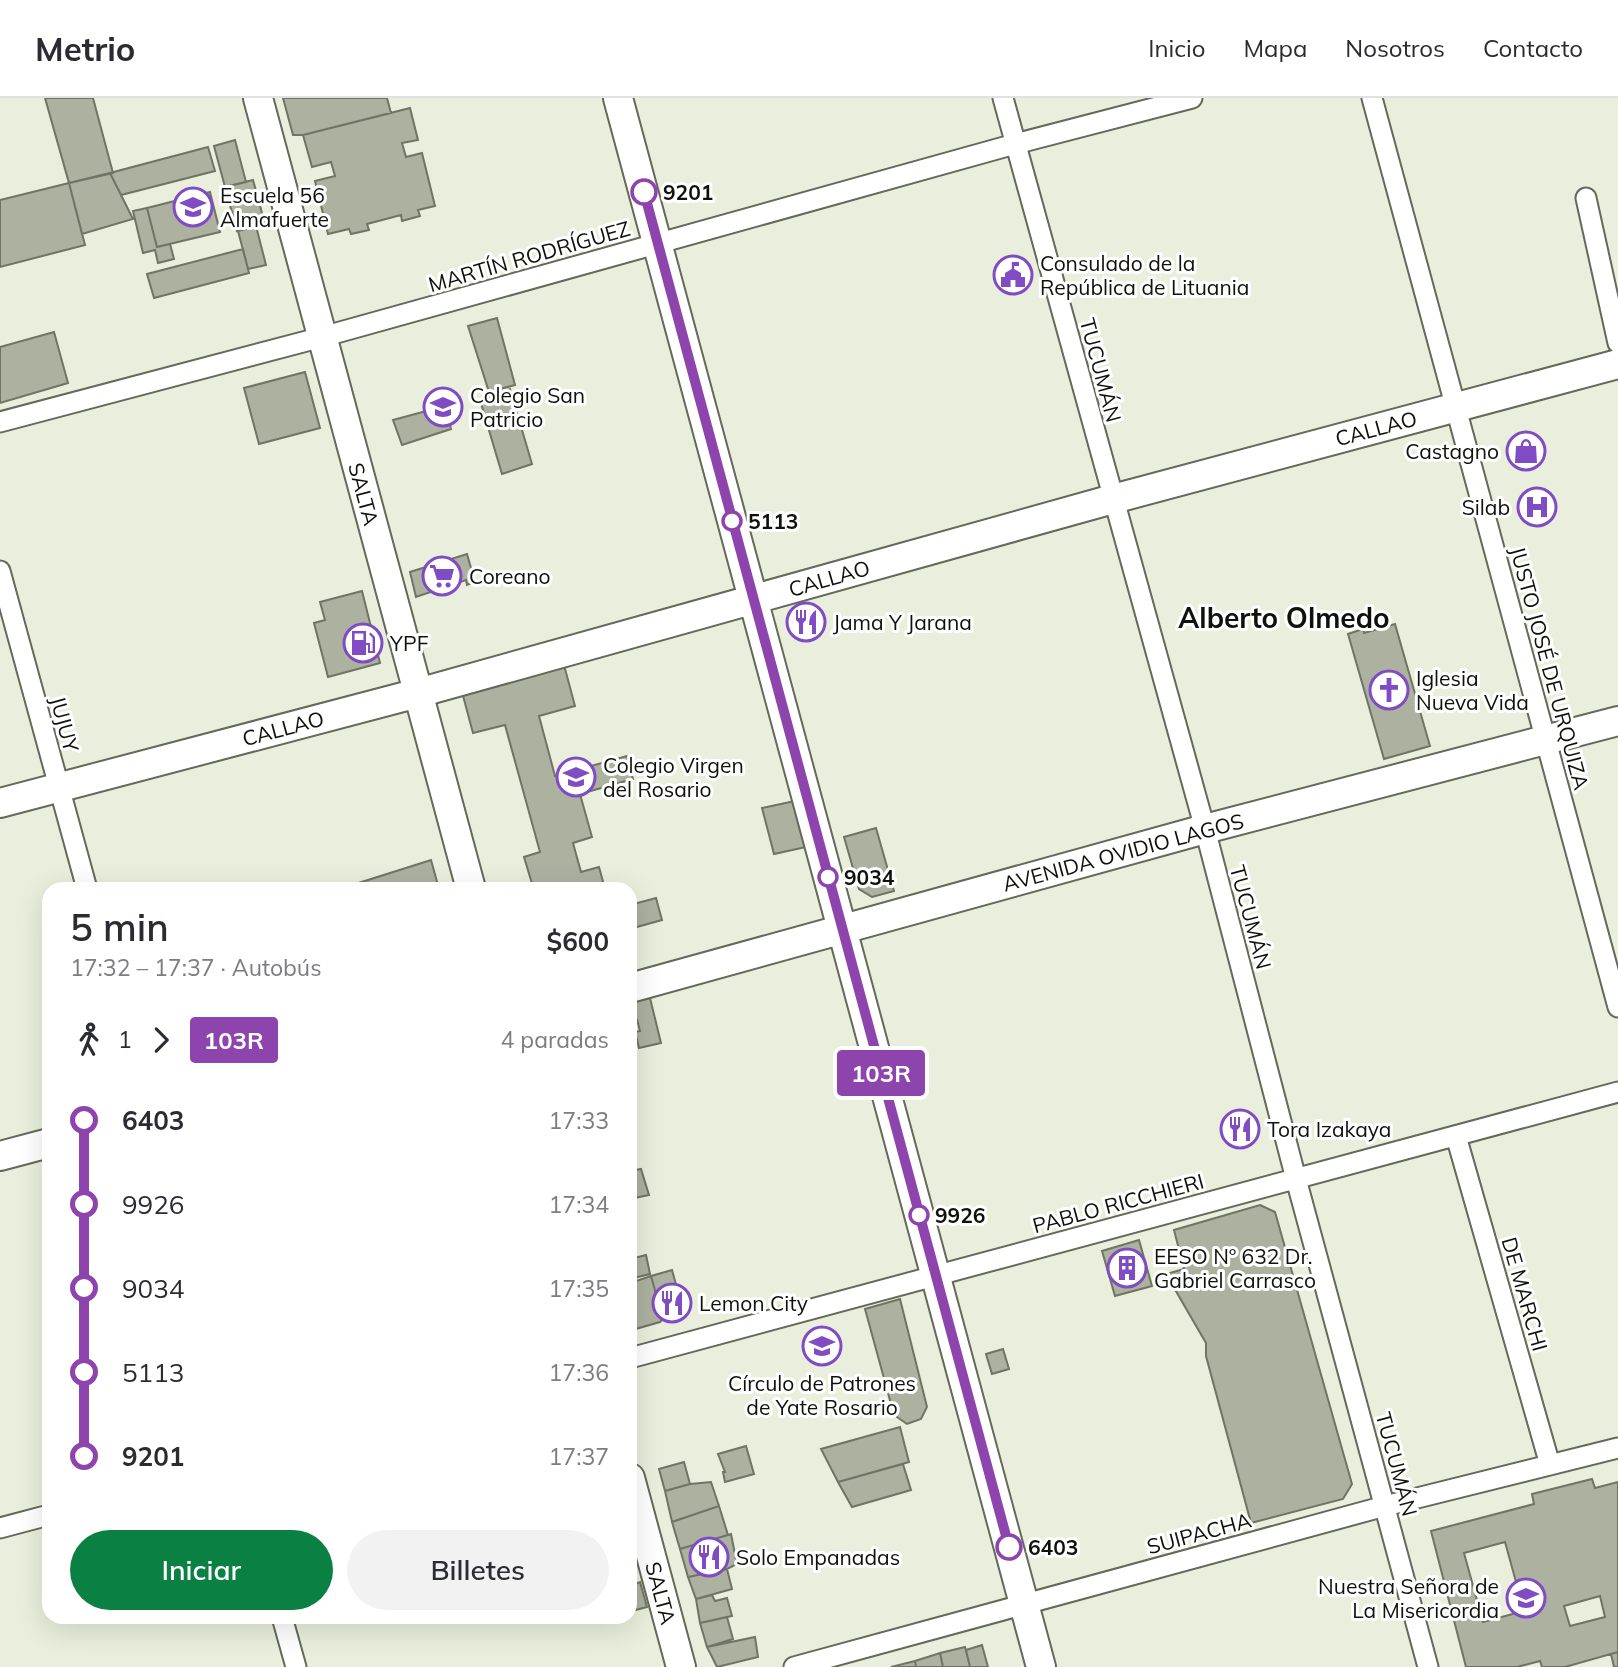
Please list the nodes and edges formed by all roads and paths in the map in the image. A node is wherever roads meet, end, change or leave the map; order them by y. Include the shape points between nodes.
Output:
1 (258, 98) edge
2 (618, 98) edge
3 (1003, 98) edge
4 (1192, 98) edge
5 (1372, 98) edge
6 (1016, 144) junction
7 (1586, 198) dead end
8 (658, 244) junction
9 (322, 337) junction
10 (1618, 343) edge
11 (1618, 364) edge
12 (1456, 407) junction
13 (0, 422) edge
14 (1113, 499) junction
15 (0, 571) edge
16 (754, 599) junction
17 (418, 693) junction
18 (1618, 721) edge
19 (1546, 740) junction
20 (59, 787) junction
21 (0, 803) edge
22 (1205, 829) junction
23 (85, 882) edge
24 (469, 882) edge
25 (842, 929) junction
26 (637, 986) edge
27 (1618, 1007) edge
28 (1618, 1092) edge
29 (1457, 1136) junction
30 (42, 1145) edge
31 (0, 1156) edge
32 (1296, 1179) junction
33 (936, 1276) junction
34 (637, 1356) edge
35 (1618, 1448) edge
36 (1550, 1465) junction
37 (637, 1504) edge
38 (1385, 1506) junction
39 (42, 1517) edge
40 (0, 1528) edge
41 (1024, 1604) junction
42 (284, 1624) edge
43 (296, 1667) edge
44 (681, 1667) edge
45 (794, 1667) edge
46 (1041, 1667) edge
47 (1428, 1667) edge

1 - 9 main road, SALTA
2 - 8 main road
3 - 6 street, TUCUMÁN
4 - 6 street, MARTÍN RODRÍGUEZ
5 - 12 street, JUSTO JOSÉ DE URQUIZA
6 - 8 street, MARTÍN RODRÍGUEZ
6 - 14 street, TUCUMÁN
7 - 10 street
8 - 9 street, MARTÍN RODRÍGUEZ
8 - 16 main road
9 - 13 street, MARTÍN RODRÍGUEZ
9 - 17 main road, SALTA
11 - 12 main road, CALLAO
12 - 14 main road, CALLAO
12 - 19 street, JUSTO JOSÉ DE URQUIZA
14 - 16 main road, CALLAO
14 - 22 street, TUCUMÁN
15 - 20 street, JUJUY
16 - 17 main road, CALLAO
16 - 25 main road
17 - 20 main road, CALLAO
17 - 24 main road, SALTA
18 - 19 main road, AVENIDA OVIDIO LAGOS
19 - 22 main road, AVENIDA OVIDIO LAGOS
19 - 27 street, JUSTO JOSÉ DE URQUIZA
20 - 21 main road, CALLAO
20 - 23 street, JUJUY
22 - 25 main road, AVENIDA OVIDIO LAGOS
22 - 32 street, TUCUMÁN
25 - 26 main road, AVENIDA OVIDIO LAGOS
25 - 33 main road
28 - 29 street, PABLO RICCHIERI
29 - 32 street, PABLO RICCHIERI
29 - 36 street, DE MARCHI
30 - 31 main road
32 - 33 street, PABLO RICCHIERI
32 - 38 street, TUCUMÁN
33 - 34 street, PABLO RICCHIERI
33 - 41 main road
35 - 36 street, SUIPACHA
36 - 38 street, SUIPACHA
37 - 44 main road, SALTA
38 - 41 street, SUIPACHA
38 - 47 street, TUCUMÁN
39 - 40 street
41 - 45 street, SUIPACHA
41 - 46 main road
42 - 43 street

